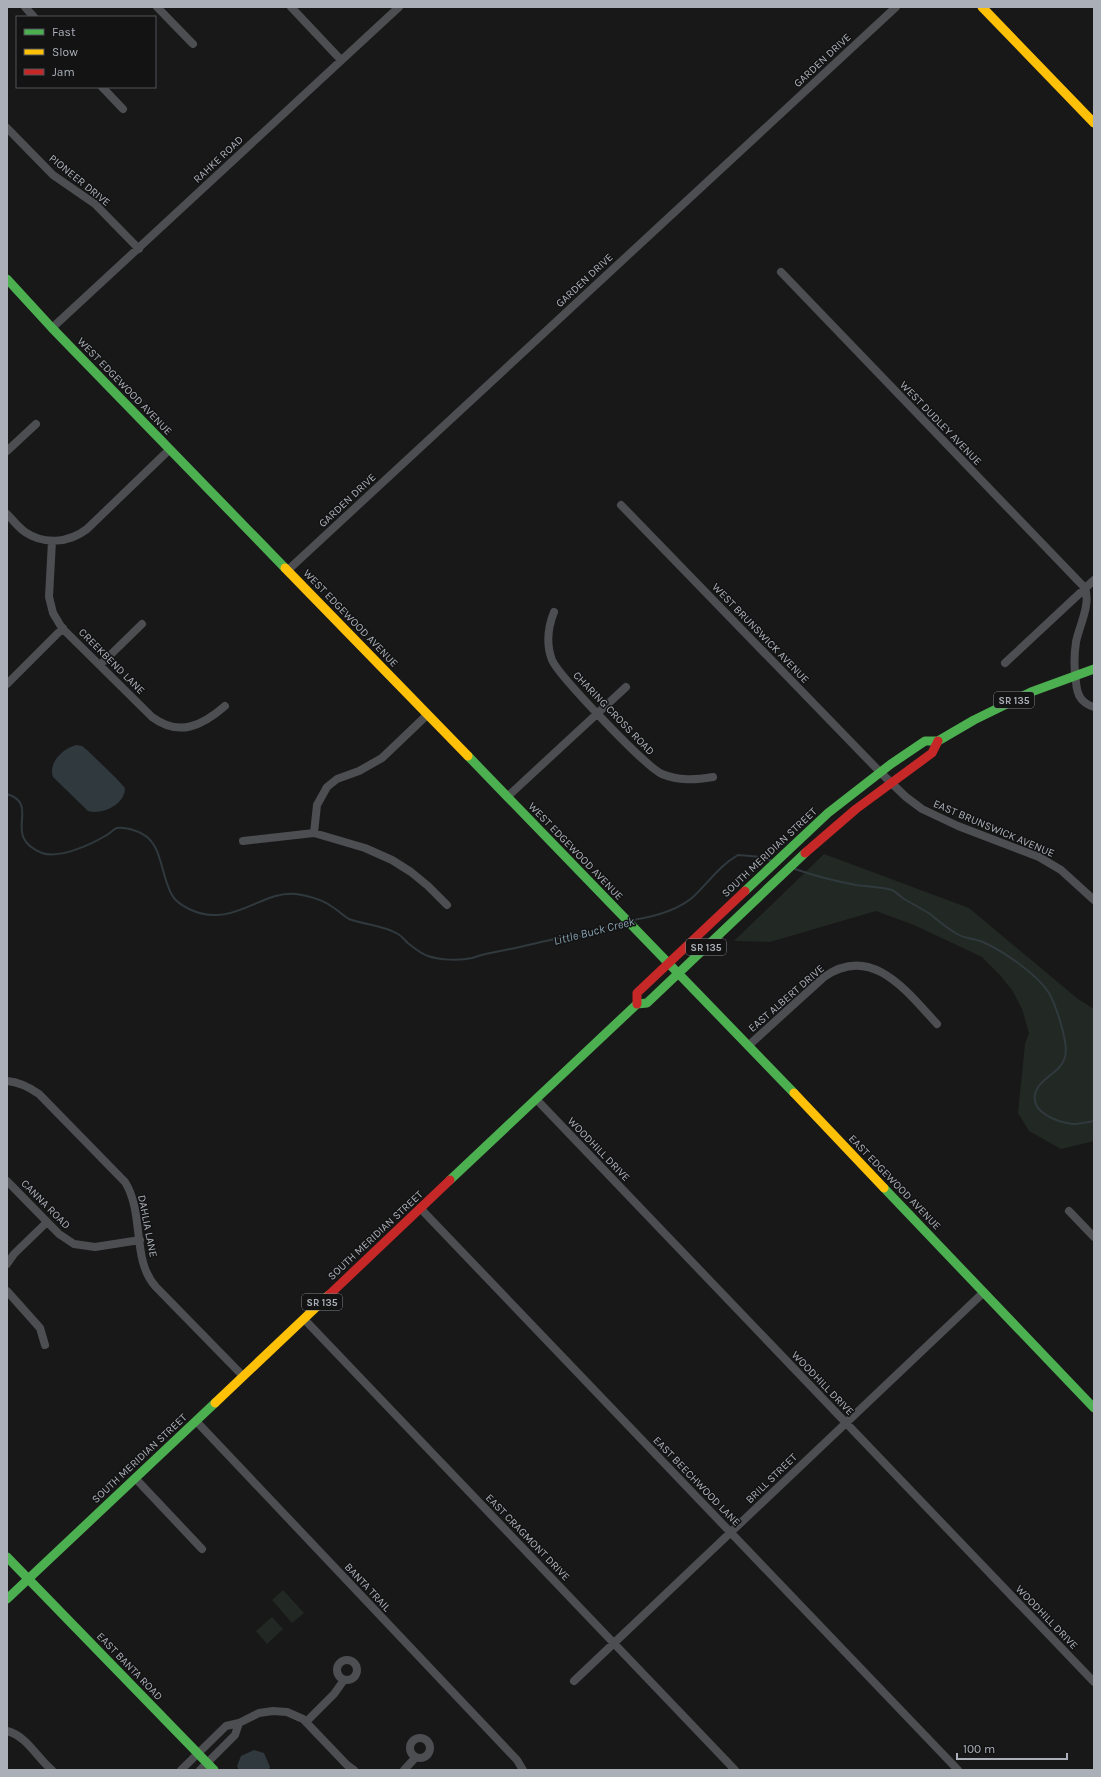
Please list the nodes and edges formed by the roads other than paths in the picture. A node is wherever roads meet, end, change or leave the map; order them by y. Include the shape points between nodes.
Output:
1 (25, 7) edge
2 (157, 7) edge
3 (290, 7) edge
4 (399, 7) edge
5 (896, 7) edge
6 (982, 7) edge
7 (33, 16) edge
8 (193, 44) dead end
9 (342, 60) junction
10 (103, 88) edge
11 (123, 109) dead end
12 (1094, 123) edge
13 (7, 128) edge
14 (138, 248) junction
15 (781, 272) dead end
16 (7, 279) edge
17 (52, 328) junction
18 (36, 424) dead end
19 (170, 449) junction
20 (7, 451) edge
21 (621, 505) dead end
22 (7, 514) edge
23 (52, 541) junction
24 (288, 570) junction
25 (1094, 580) edge
26 (1085, 588) junction
27 (554, 612) dead end
28 (142, 624) dead end
29 (63, 628) junction
30 (1005, 663) dead end
31 (100, 665) junction
32 (1094, 669) edge
33 (1075, 676) junction
34 (7, 684) edge
35 (626, 687) dead end
36 (225, 706) dead end
37 (1094, 707) edge
38 (598, 712) junction
39 (427, 715) junction
40 (938, 741) junction
41 (713, 777) dead end
42 (885, 777) junction
43 (507, 797) junction
44 (314, 833) junction
45 (243, 841) dead end
46 (1094, 900) edge
47 (447, 905) dead end
48 (668, 963) junction
49 (678, 973) junction
50 (636, 1004) junction
51 (937, 1024) dead end
52 (748, 1046) junction
53 (7, 1081) edge
54 (536, 1099) junction
55 (7, 1181) edge
56 (420, 1208) junction
57 (1069, 1211) dead end
58 (47, 1222) junction
59 (1094, 1237) edge
60 (140, 1240) junction
61 (7, 1264) edge
62 (7, 1291) edge
63 (984, 1292) junction
64 (304, 1319) junction
65 (45, 1345) dead end
66 (244, 1376) junction
67 (1094, 1408) edge
68 (196, 1421) junction
69 (845, 1423) junction
70 (135, 1478) junction
71 (730, 1532) junction
72 (202, 1549) dead end
73 (7, 1557) edge
74 (28, 1578) junction
75 (7, 1599) edge
76 (614, 1642) junction
77 (344, 1680) dead end
78 (574, 1681) dead end
79 (1094, 1682) edge
80 (306, 1722) junction
81 (239, 1723) junction
82 (7, 1731) edge
83 (198, 1753) junction
84 (416, 1757) dead end
85 (42, 1767) edge
86 (211, 1767) edge
87 (52, 1770) edge
88 (181, 1770) edge
89 (200, 1770) edge
90 (354, 1770) edge
91 (404, 1770) edge
92 (523, 1770) edge
93 (735, 1770) edge
94 (958, 1770) edge

1 - 7 street
2 - 8 street
3 - 9 street
4 - 9 street, RAHKE ROAD
5 - 24 street, GARDEN DRIVE
6 - 12 main road
9 - 14 street, RAHKE ROAD
10 - 11 street
13 - 14 street, PIONEER DRIVE via 53,175 95,204
14 - 17 street, RAHKE ROAD
15 - 26 street, WEST DUDLEY AVENUE
16 - 17 main road, WEST EDGEWOOD AVENUE
17 - 19 main road, WEST EDGEWOOD AVENUE
18 - 20 street
19 - 23 street via 85,531 69,539
19 - 24 main road, WEST EDGEWOOD AVENUE
21 - 42 street, WEST BRUNSWICK AVENUE
22 - 23 street via 26,533 38,539
23 - 29 street, CREEKBEND LANE via 49,597 55,618
24 - 39 main road, WEST EDGEWOOD AVENUE
25 - 26 street
26 - 30 street
26 - 33 street via 1087,602 1075,649
27 - 38 street, CHARING CROSS ROAD via 548,634 552,658 560,673
28 - 31 street
29 - 31 street, CREEKBEND LANE
29 - 34 street
31 - 36 street, CREEKBEND LANE via 152,717 164,724 177,728 198,725
32 - 33 main road, SOUTH MERIDIAN STREET / SR 135
33 - 37 street via 1079,697
33 - 40 main road, SOUTH MERIDIAN STREET / SR 135 via 1031,692
35 - 38 street
38 - 41 street, CHARING CROSS ROAD via 659,772 682,780
38 - 43 street
39 - 43 main road, WEST EDGEWOOD AVENUE
39 - 44 street via 382,758 359,771 337,779 327,787 317,805
40 - 42 main road, SOUTH MERIDIAN STREET / SR 135 via 932,753
40 - 42 main road, SOUTH MERIDIAN STREET / SR 135 via 925,741
42 - 46 street, EAST BRUNSWICK AVENUE via 914,803 938,817 1039,857 1064,873
42 - 48 main road, SOUTH MERIDIAN STREET / SR 135 via 842,801
42 - 49 main road, SOUTH MERIDIAN STREET / SR 135
43 - 48 main road, WEST EDGEWOOD AVENUE
44 - 45 street
44 - 47 street via 365,848 392,860 421,880
48 - 49 main road, WEST EDGEWOOD AVENUE
48 - 50 main road, SOUTH MERIDIAN STREET / SR 135 via 637,994
49 - 50 main road, SOUTH MERIDIAN STREET / SR 135 via 647,1003
49 - 52 main road, EAST EDGEWOOD AVENUE
50 - 54 main road, SOUTH MERIDIAN STREET / SR 135
51 - 52 street, EAST ALBERT DRIVE via 891,976 869,967 852,966 835,970 824,977
52 - 63 main road, EAST EDGEWOOD AVENUE
53 - 60 street, DAHLIA LANE via 39,1094 125,1182 133,1198
54 - 56 main road, SOUTH MERIDIAN STREET / SR 135
54 - 69 street, WOODHILL DRIVE
55 - 58 street, CANNA ROAD
56 - 64 main road, SOUTH MERIDIAN STREET / SR 135
56 - 71 street, EAST BEECHWOOD LANE
57 - 59 street
58 - 60 street, CANNA ROAD via 64,1239 81,1246
58 - 61 street
60 - 66 street, DAHLIA LANE via 144,1266 150,1280
62 - 65 street via 40,1328
63 - 67 main road, EAST EDGEWOOD AVENUE
63 - 69 street, BRILL STREET
64 - 66 main road, SOUTH MERIDIAN STREET / SR 135
64 - 76 street, EAST CRAGMONT DRIVE
66 - 68 main road, SOUTH MERIDIAN STREET / SR 135
68 - 70 main road, SOUTH MERIDIAN STREET / SR 135
68 - 92 street, BANTA TRAIL via 517,1760
69 - 71 street, BRILL STREET
69 - 79 street, WOODHILL DRIVE
70 - 72 street
70 - 74 main road, SOUTH MERIDIAN STREET / SR 135
71 - 76 street, BRILL STREET
71 - 94 street, EAST BEECHWOOD LANE
73 - 74 main road, EAST BANTA ROAD
74 - 75 main road, SOUTH MERIDIAN STREET / SR 135
74 - 83 main road, EAST BANTA ROAD
76 - 78 street, BRILL STREET
76 - 93 street, EAST CRAGMONT DRIVE
77 - 80 street
80 - 81 street via 290,1713 273,1711 256,1714
80 - 90 street
81 - 83 street via 226,1726
81 - 86 street via 235,1735
82 - 85 street via 26,1743
83 - 86 main road, EAST BANTA ROAD
83 - 88 street
84 - 91 street
85 - 87 street
86 - 89 street

